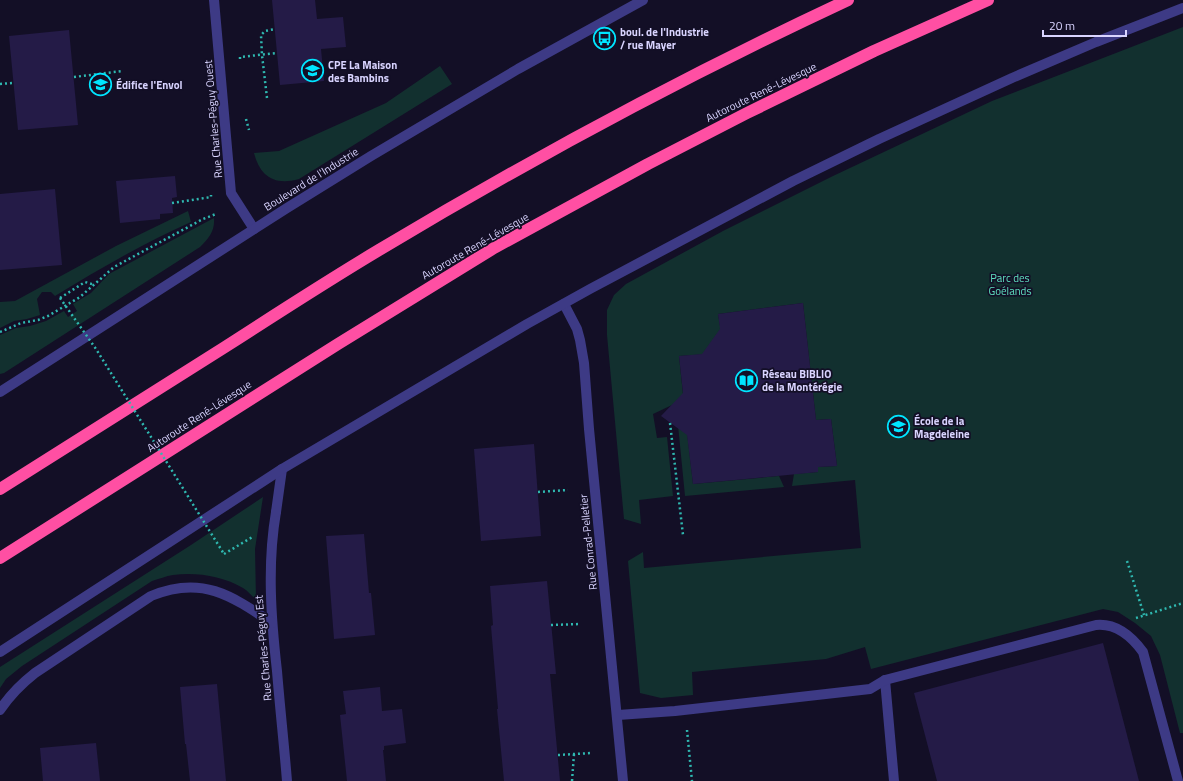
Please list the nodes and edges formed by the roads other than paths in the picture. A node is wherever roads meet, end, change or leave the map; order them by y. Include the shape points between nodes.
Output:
1 (214, 0) edge
2 (643, 0) edge
3 (848, 0) edge
4 (988, 0) edge
5 (1183, 8) edge
6 (254, 229) junction
7 (564, 304) junction
8 (0, 392) edge
9 (282, 469) junction
10 (0, 489) edge
11 (0, 558) edge
12 (272, 623) junction
13 (0, 652) edge
14 (885, 680) junction
15 (0, 710) edge
16 (618, 715) junction
17 (287, 781) edge
18 (624, 781) edge
19 (894, 781) edge
20 (1178, 781) edge

1 - 6 street, Rue Charles-Péguy Ouest via 231,193
2 - 6 street, Boulevard de l'Industrie via 472,95
3 - 10 highway via 659,92 448,210 288,306
4 - 11 highway, Autoroute René-Lévesque via 874,51 740,116 494,248
5 - 7 street via 1012,78 879,139 793,181
6 - 8 street, Boulevard de l'Industrie
7 - 9 street
7 - 16 street, Rue Conrad-Pelletier via 577,329 584,364
9 - 12 street, Rue Charles-Péguy Est via 271,557
9 - 13 street
12 - 15 street via 247,606 213,590 182,587 164,590 35,673 20,685
12 - 17 street, Rue Charles-Péguy Est
14 - 16 street via 870,689 686,710
14 - 19 street
14 - 20 street via 1096,625 1113,626 1127,634 1143,652
16 - 18 street, Rue Conrad-Pelletier

